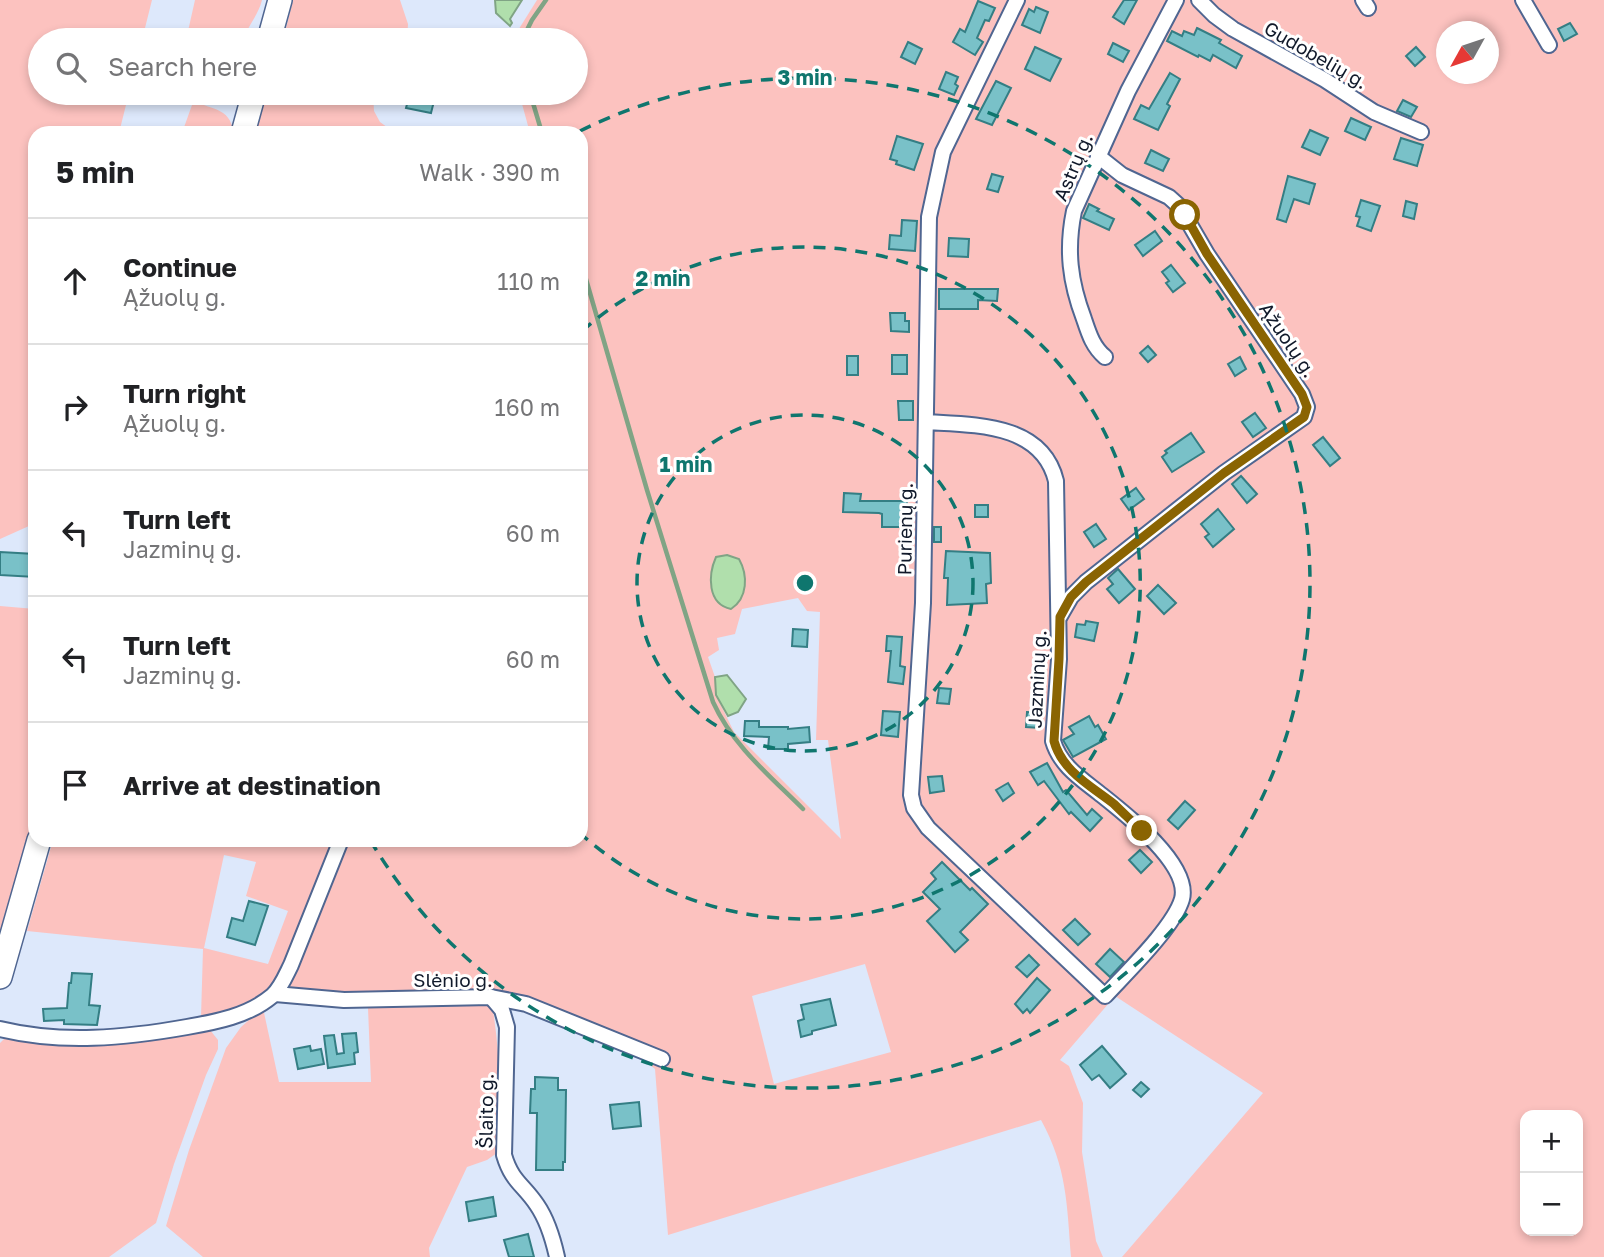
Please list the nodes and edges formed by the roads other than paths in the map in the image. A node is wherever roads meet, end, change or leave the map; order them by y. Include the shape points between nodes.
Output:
1 (281, 0) edge
2 (1017, 0) edge
3 (1176, 0) edge
4 (1199, 0) edge
5 (1523, 0) edge
6 (273, 28) edge
7 (1549, 45) dead end
8 (251, 105) edge
9 (245, 126) edge
10 (1421, 132) dead end
11 (1098, 156) junction
12 (1105, 357) dead end
13 (926, 422) junction
14 (1060, 617) junction
15 (38, 847) edge
16 (338, 847) edge
17 (0, 977) edge
18 (275, 994) junction
19 (1105, 996) joint
20 (491, 997) junction
21 (0, 1029) edge
22 (662, 1059) dead end
23 (557, 1257) edge

1 - 6 main road
2 - 13 street, Purienų g. via 943,152 935,185 929,217
3 - 11 street, Astrų g.
4 - 10 street, Gudobelių g. via 1233,29 1374,112
5 - 7 street
8 - 9 main road
11 - 12 street, Astrų g. via 1074,211 1071,277 1092,342
11 - 14 street, Ąžuolų g. via 1179,206 1307,407 1304,417 1224,473 1086,582
13 - 14 street, Jazminų g. via 982,425 1026,440 1048,458 1056,481
13 - 19 street, Purienų g. via 914,808 928,828
14 - 19 street, Jazminų g. via 1057,753 1161,848 1183,887 1168,925
15 - 17 main road
16 - 18 street
18 - 20 street, Slėnio g. via 344,1000
18 - 21 street via 244,1013 135,1037 80,1039
20 - 22 street, Slėnio g. via 526,1004
20 - 23 street, Šlaito g. via 502,1010 507,1027 504,1155 509,1172 538,1206 551,1231

